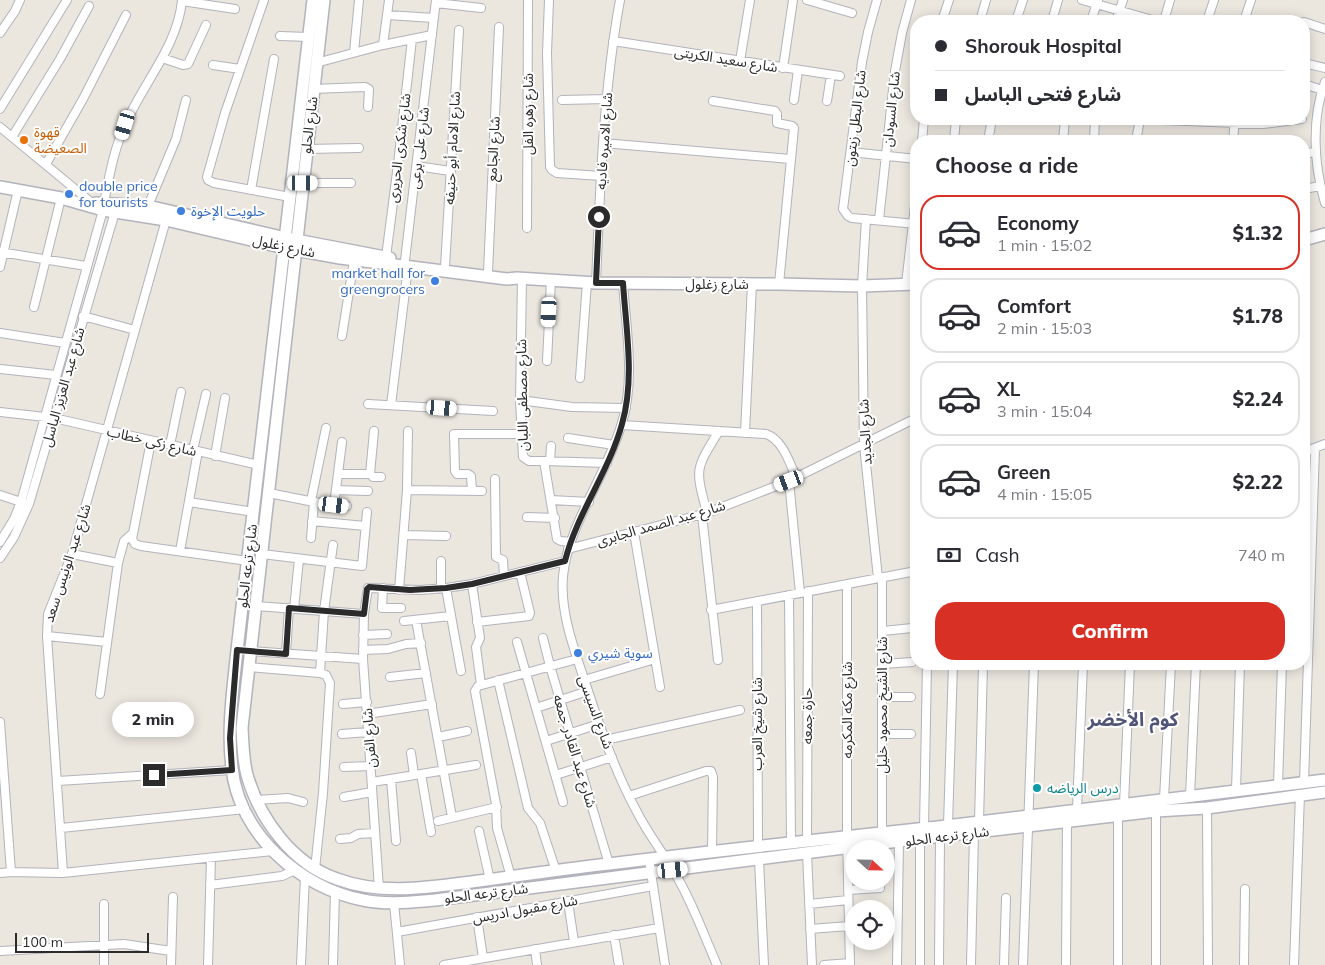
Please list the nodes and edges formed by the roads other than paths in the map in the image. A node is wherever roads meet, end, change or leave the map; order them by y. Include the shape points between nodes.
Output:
1 (20, 0) edge
2 (67, 0) edge
3 (264, 0) edge
4 (313, 0) edge
5 (324, 0) edge
6 (359, 0) edge
7 (389, 0) edge
8 (528, 0) edge
9 (549, 0) edge
10 (620, 0) edge
11 (750, 0) edge
12 (794, 0) edge
13 (807, 0) edge
14 (877, 0) edge
15 (911, 0) edge
16 (949, 0) edge
17 (986, 0) edge
18 (1023, 0) edge
19 (1058, 0) edge
20 (1082, 0) edge
21 (1123, 0) edge
22 (1170, 0) edge
23 (1214, 0) edge
24 (1251, 0) edge
25 (182, 1) edge
26 (436, 1) edge
27 (1097, 2) edge
28 (90, 6) dead end
29 (481, 8) dead end
30 (234, 9) dead end
31 (1119, 11) junction
32 (852, 13) dead end
33 (126, 15) dead end
34 (387, 15) junction
35 (944, 15) edge
36 (982, 15) edge
37 (1018, 15) edge
38 (1054, 15) edge
39 (1093, 15) edge
40 (1118, 15) edge
41 (1134, 15) edge
42 (1166, 15) edge
43 (1209, 15) edge
44 (1246, 15) edge
45 (434, 18) junction
46 (1310, 24) edge
47 (206, 25) dead end
48 (499, 27) dead end
49 (1325, 29) edge
50 (459, 30) dead end
51 (0, 33) edge
52 (432, 35) junction
53 (280, 36) dead end
54 (309, 37) junction
55 (412, 39) junction
56 (612, 41) junction
57 (383, 45) junction
58 (354, 52) junction
59 (162, 58) junction
60 (274, 59) dead end
61 (740, 61) junction
62 (316, 63) junction
63 (1310, 64) edge
64 (214, 65) dead end
65 (783, 68) junction
66 (1325, 68) edge
67 (240, 69) junction
68 (798, 70) junction
69 (831, 75) junction
70 (840, 76) dead end
71 (1310, 85) edge
72 (313, 88) junction
73 (1324, 88) edge
74 (606, 99) junction
75 (186, 100) dead end
76 (562, 100) dead end
77 (794, 100) dead end
78 (713, 101) dead end
79 (828, 101) dead end
80 (368, 107) dead end
81 (0, 109) edge
82 (1317, 116) junction
83 (1310, 118) edge
84 (0, 127) edge
85 (12, 137) junction
86 (604, 143) junction
87 (359, 148) dead end
88 (306, 149) junction
89 (850, 152) junction
90 (1310, 152) edge
91 (1316, 152) junction
92 (886, 156) junction
93 (910, 158) edge
94 (790, 159) junction
95 (46, 164) junction
96 (417, 166) junction
97 (299, 168) junction
98 (450, 171) junction
99 (601, 176) junction
100 (303, 183) junction
101 (351, 183) dead end
102 (1320, 186) junction
103 (0, 187) edge
104 (1310, 188) edge
105 (18, 190) junction
106 (251, 190) junction
107 (290, 197) junction
108 (61, 198) junction
109 (1325, 203) edge
110 (95, 205) junction
111 (148, 206) junction
112 (115, 212) junction
113 (866, 219) junction
114 (166, 220) junction
115 (879, 220) junction
116 (910, 223) edge
117 (527, 228) dead end
118 (1325, 234) edge
119 (1310, 238) edge
120 (285, 243) junction
121 (297, 245) junction
122 (2, 252) edge
123 (386, 257) junction
124 (45, 260) junction
125 (354, 260) junction
126 (407, 264) junction
127 (86, 266) junction
128 (0, 267) edge
129 (445, 267) junction
130 (488, 272) junction
131 (520, 278) junction
132 (551, 280) junction
133 (591, 283) junction
134 (623, 283) junction
135 (752, 284) junction
136 (779, 284) junction
137 (910, 284) edge
138 (862, 286) junction
139 (34, 307) dead end
140 (83, 316) junction
141 (135, 330) junction
142 (0, 334) edge
143 (342, 336) dead end
144 (65, 343) junction
145 (547, 361) dead end
146 (0, 369) edge
147 (56, 375) junction
148 (580, 378) dead end
149 (182, 392) dead end
150 (206, 394) dead end
151 (225, 398) dead end
152 (520, 400) junction
153 (368, 404) dead end
154 (391, 405) junction
155 (626, 408) junction
156 (493, 411) dead end
157 (0, 412) edge
158 (44, 417) junction
159 (54, 418) junction
160 (910, 421) edge
161 (622, 426) junction
162 (326, 428) dead end
163 (107, 431) junction
164 (408, 431) dead end
165 (719, 431) junction
166 (374, 432) dead end
167 (745, 433) junction
168 (522, 434) junction
169 (568, 438) dead end
170 (151, 441) junction
171 (342, 442) dead end
172 (1325, 444) edge
173 (170, 445) junction
174 (614, 445) junction
175 (864, 445) junction
176 (551, 446) dead end
177 (1315, 448) junction
178 (1310, 450) edge
179 (196, 451) junction
180 (216, 456) junction
181 (547, 461) junction
182 (607, 463) junction
183 (259, 465) junction
184 (338, 474) junction
185 (370, 474) junction
186 (381, 477) dead end
187 (494, 479) dead end
188 (792, 479) junction
189 (336, 490) junction
190 (407, 490) junction
191 (472, 490) junction
192 (368, 491) dead end
193 (482, 491) dead end
194 (269, 493) junction
195 (0, 495) edge
196 (551, 500) junction
197 (21, 502) junction
198 (189, 502) junction
199 (313, 502) junction
200 (589, 502) junction
201 (30, 504) junction
202 (334, 505) junction
203 (347, 506) dead end
204 (254, 512) junction
205 (367, 512) dead end
206 (704, 514) junction
207 (527, 517) dead end
208 (555, 518) junction
209 (312, 521) junction
210 (365, 526) junction
211 (634, 532) junction
212 (132, 534) junction
213 (404, 535) junction
214 (446, 536) dead end
215 (311, 538) dead end
216 (0, 542) edge
217 (332, 545) dead end
218 (570, 546) junction
219 (180, 551) junction
220 (72, 554) junction
221 (262, 554) junction
222 (0, 558) edge
223 (300, 559) junction
224 (248, 561) junction
225 (441, 561) dead end
226 (565, 561) junction
227 (118, 563) junction
228 (330, 563) junction
229 (520, 572) junction
230 (910, 572) edge
231 (504, 576) junction
232 (880, 578) junction
233 (472, 584) junction
234 (847, 584) junction
235 (383, 588) junction
236 (444, 588) junction
237 (399, 590) junction
238 (804, 592) junction
239 (789, 595) junction
240 (1310, 600) edge
241 (757, 601) junction
242 (256, 606) junction
243 (291, 608) junction
244 (401, 608) dead end
245 (711, 610) junction
246 (324, 611) junction
247 (364, 614) junction
248 (451, 616) junction
249 (416, 620) junction
250 (404, 621) dead end
251 (477, 622) junction
252 (910, 628) edge
253 (883, 631) junction
254 (387, 634) dead end
255 (363, 635) junction
256 (47, 636) junction
257 (543, 638) dead end
258 (107, 642) junction
259 (517, 642) dead end
260 (421, 643) junction
261 (237, 650) junction
262 (363, 650) junction
263 (251, 651) junction
264 (286, 654) junction
265 (322, 656) junction
266 (363, 659) junction
267 (577, 659) junction
268 (656, 659) junction
269 (718, 660) dead end
270 (910, 662) edge
271 (883, 664) junction
272 (550, 666) junction
273 (249, 667) junction
274 (928, 670) edge
275 (953, 670) edge
276 (983, 670) edge
277 (1034, 670) edge
278 (1082, 670) edge
279 (1130, 670) edge
280 (1171, 670) edge
281 (1196, 670) edge
282 (1240, 670) edge
283 (1282, 670) edge
284 (1308, 670) edge
285 (461, 671) dead end
286 (426, 673) junction
287 (526, 673) junction
288 (323, 674) junction
289 (390, 677) dead end
290 (498, 680) junction
291 (584, 680) junction
292 (481, 685) junction
293 (660, 687) dead end
294 (588, 691) junction
295 (100, 694) dead end
296 (882, 697) junction
297 (911, 697) dead end
298 (560, 700) junction
299 (366, 702) junction
300 (343, 704) dead end
301 (432, 704) junction
302 (536, 708) junction
303 (740, 710) dead end
304 (367, 714) junction
305 (0, 722) edge
306 (599, 724) junction
307 (467, 731) dead end
308 (368, 732) junction
309 (342, 734) dead end
310 (569, 734) junction
311 (882, 734) junction
312 (911, 734) dead end
313 (1, 736) edge
314 (438, 737) junction
315 (605, 740) junction
316 (546, 741) junction
317 (411, 753) dead end
318 (612, 757) junction
319 (476, 765) dead end
320 (344, 766) dead end
321 (371, 766) junction
322 (581, 767) junction
323 (232, 770) junction
324 (444, 770) junction
325 (417, 775) junction
326 (556, 776) junction
327 (391, 779) junction
328 (1325, 780) edge
329 (58, 781) junction
330 (372, 782) junction
331 (1304, 782) junction
332 (1278, 785) junction
333 (1236, 790) junction
334 (372, 792) junction
335 (1325, 792) edge
336 (1300, 794) junction
337 (628, 796) junction
338 (1190, 796) junction
339 (344, 797) dead end
340 (1164, 799) junction
341 (256, 800) junction
342 (303, 802) dead end
343 (563, 802) dead end
344 (1124, 804) junction
345 (497, 807) junction
346 (1207, 808) junction
347 (245, 809) junction
348 (1077, 809) junction
349 (1156, 811) junction
350 (1118, 816) junction
351 (452, 817) junction
352 (438, 821) dead end
353 (1027, 821) junction
354 (1067, 821) junction
355 (979, 822) junction
356 (948, 825) junction
357 (61, 828) junction
358 (924, 828) junction
359 (479, 831) dead end
360 (431, 832) dead end
361 (882, 832) junction
362 (375, 833) junction
363 (974, 833) junction
364 (848, 836) junction
365 (940, 837) junction
366 (340, 839) dead end
367 (920, 839) junction
368 (396, 840) dead end
369 (848, 840) edge
370 (807, 841) junction
371 (895, 842) edge
372 (899, 842) junction
373 (791, 843) junction
374 (758, 847) junction
375 (845, 848) edge
376 (273, 851) junction
377 (712, 852) junction
378 (807, 854) junction
379 (210, 858) junction
380 (665, 858) junction
381 (649, 859) junction
382 (759, 860) junction
383 (609, 864) junction
384 (315, 869) junction
385 (673, 870) junction
386 (556, 871) junction
387 (11, 872) junction
388 (63, 873) junction
389 (300, 873) junction
390 (0, 874) edge
391 (651, 874) junction
392 (511, 877) junction
393 (490, 880) junction
394 (463, 883) junction
395 (210, 885) junction
396 (653, 886) junction
397 (380, 888) junction
398 (1246, 888) dead end
399 (848, 890) edge
400 (335, 892) junction
401 (464, 896) junction
402 (172, 897) dead end
403 (1006, 898) dead end
404 (845, 900) edge
405 (848, 900) edge
406 (568, 901) junction
407 (394, 903) junction
408 (104, 904) dead end
409 (809, 904) junction
410 (477, 917) junction
411 (845, 926) edge
412 (660, 928) junction
413 (810, 929) junction
414 (397, 932) junction
415 (614, 935) junction
416 (574, 942) junction
417 (104, 944) junction
418 (535, 949) junction
419 (850, 950) edge
420 (171, 951) junction
421 (0, 952) edge
422 (483, 958) junction
423 (468, 963) edge
424 (850, 964) edge
425 (104, 965) edge
426 (171, 965) edge
427 (208, 965) edge
428 (301, 965) edge
429 (333, 965) edge
430 (400, 965) edge
431 (444, 965) edge
432 (537, 965) edge
433 (619, 965) edge
434 (665, 965) edge
435 (718, 965) edge
436 (764, 965) edge
437 (812, 965) edge
438 (824, 965) edge
439 (897, 965) edge
440 (920, 965) edge
441 (939, 965) edge
442 (971, 965) edge
443 (1004, 965) edge
444 (1023, 965) edge
445 (1066, 965) edge
446 (1118, 965) edge
447 (1156, 965) edge
448 (1208, 965) edge
449 (1244, 965) edge
450 (1294, 965) edge

1 - 51 street
2 - 81 street
3 - 67 street
4 - 54 street, شارع الحلو
5 - 62 street, شارع الحلو
6 - 58 street
7 - 34 street
8 - 117 street, شارع زهره الفل
9 - 99 street via 550,167 557,173
10 - 56 street, شارع الاميره فاديه
11 - 61 street
12 - 65 street
13 - 32 street
14 - 89 street, شارع البطل زيتون via 863,54
15 - 92 street, شارع السودان via 895,71
16 - 35 street
17 - 36 street
18 - 37 street
19 - 38 street
20 - 27 street
21 - 31 street
22 - 42 street
23 - 43 street
24 - 44 street
25 - 30 street
25 - 59 street, شارع عبد العزيز الباسل via 180,18
26 - 29 street
26 - 45 street, شارع على برعى
27 - 31 street
27 - 39 street
28 - 85 street
31 - 40 street
31 - 41 street
33 - 95 street
34 - 45 street
34 - 57 street
45 - 52 street, شارع على برعى
46 - 49 street
47 - 59 street via 188,64
48 - 130 street, شارع الجامع
50 - 98 street, شارع الامام أبو حنيفه
52 - 55 street
52 - 96 street, شارع على برعى
53 - 54 street
54 - 97 street, شارع الحلو
55 - 57 street
55 - 123 street, شارع شكرى الحريرى
56 - 61 street, شارع سعيد الكريتى
56 - 74 street, شارع الاميره فاديه
57 - 58 street
58 - 62 street
59 - 110 street, شارع عبد العزيز الباسل via 125,125 111,171
60 - 106 street
61 - 65 street, شارع سعيد الكريتى
62 - 72 street, شارع الحلو
63 - 66 street
64 - 67 street
65 - 68 street, شارع سعيد الكريتى
67 - 106 street via 207,174 208,180 214,183
68 - 69 street, شارع سعيد الكريتى
68 - 77 street
69 - 70 street, شارع سعيد الكريتى
69 - 79 street via 832,90
71 - 73 street
72 - 80 street via 365,87 369,89
72 - 88 street, شارع الحلو
73 - 82 street
74 - 76 street
74 - 86 street, شارع الاميره فاديه
75 - 111 street via 176,139
78 - 94 street via 775,110 777,123 794,128
82 - 83 street
82 - 91 street
84 - 85 street
85 - 95 street
86 - 94 street
86 - 99 street, شارع الاميره فاديه
87 - 88 street
88 - 97 street, شارع الحلو
89 - 92 street
89 - 113 street, شارع البطل زيتون via 843,209 848,216
90 - 91 street
91 - 102 street
92 - 93 street
92 - 115 street, شارع السودان
94 - 136 street
95 - 110 street
96 - 98 street
96 - 126 street, شارع على برعى
97 - 100 street, شارع الحلو
97 - 107 street, شارع الحلو
98 - 129 street, شارع الامام أبو حنيفه
99 - 133 street, شارع الاميره فاديه
100 - 101 street
100 - 121 street, شارع الحلو
102 - 104 street
102 - 109 street
103 - 105 street, شارع زغلول
105 - 108 street, شارع زغلول
105 - 122 street
106 - 107 street
107 - 120 street, شارع الحلو
108 - 110 street, شارع زغلول
108 - 124 street
110 - 111 street, شارع زغلول
110 - 112 street, شارع زغلول
110 - 127 street, شارع عبد العزيز الباسل
111 - 120 street, شارع زغلول
112 - 114 street, شارع زغلول
112 - 140 street, شارع عبد العزيز الباسل
113 - 115 street, شارع البطل زيتون
113 - 138 street, شارع الجديد
114 - 120 street, شارع زغلول
114 - 141 street, شارع عبد الونيس سعد
115 - 116 street, شارع البطل زيتون
118 - 119 street
120 - 121 street, شارع زغلول
120 - 183 street, شارع ترعه الحلو
121 - 123 street, شارع زغلول
121 - 125 street, شارع زغلول
121 - 194 street, شارع ترعه الحلو
122 - 124 street
122 - 128 street
123 - 126 street, شارع زغلول
124 - 127 street
124 - 139 street
125 - 126 street, شارع زغلول
125 - 143 street
126 - 129 street, شارع زغلول
126 - 131 street, شارع زغلول via 507,279
126 - 154 street, شارع على برعى
127 - 144 street, شارع عبد العزيز الباسل
129 - 130 street, شارع زغلول
130 - 131 street, شارع زغلول
131 - 132 street, شارع زغلول
131 - 152 street, شارع مصطفى اللبان
132 - 133 street, شارع زغلول
132 - 145 street
133 - 134 street, شارع زغلول
133 - 148 street, شارع الاميره فاديه
134 - 135 street, شارع زغلول
134 - 155 street, شارع السيسى via 628,370
135 - 136 street, شارع زغلول
135 - 167 street
136 - 138 street, شارع زغلول
137 - 138 street, شارع زغلول
138 - 175 street, شارع الجديد
140 - 141 street
140 - 159 street, شارع عبد العزيز الباسل
141 - 163 street, شارع عبد الونيس سعد
142 - 144 street
144 - 147 street, شارع عبد العزيز الباسل
146 - 147 street
147 - 158 street, شارع عبد العزيز الباسل
149 - 173 street
150 - 179 street
151 - 180 street
152 - 155 street via 572,407
152 - 168 street, شارع مصطفى اللبان
153 - 154 street
154 - 156 street
155 - 161 street, شارع السيسى
157 - 158 street, شارع زكى خطاب
158 - 159 street, شارع زكى خطاب
158 - 197 street, شارع عبد العزيز الباسل
159 - 163 street, شارع زكى خطاب
159 - 201 street, شارع عبد العزيز الباسل
160 - 175 street, شارع عبد الصمد الجابرى
161 - 165 street
161 - 174 street, شارع السيسى
162 - 199 street
163 - 170 street, شارع زكى خطاب
163 - 220 street, شارع عبد الونيس سعد
164 - 190 street
165 - 167 street
165 - 206 street via 698,470
166 - 185 street
167 - 188 street, حارة جمعه via 766,434 776,439
168 - 181 street, شارع مصطفى اللبان via 524,459
168 - 191 street via 455,433 455,471 471,476
169 - 174 street
170 - 173 street, شارع زكى خطاب
170 - 212 street
171 - 184 street
172 - 177 street
173 - 179 street, شارع زكى خطاب
174 - 182 street, شارع السيسى
175 - 188 street, شارع عبد الصمد الجابرى
175 - 232 street, شارع الجديد
176 - 181 street
177 - 178 street
177 - 240 street
179 - 180 street, شارع زكى خطاب
179 - 198 street
180 - 183 street, شارع زكى خطاب
181 - 182 street
181 - 196 street, شارع مصطفى اللبان
182 - 200 street, شارع السيسى
183 - 204 street, شارع ترعه الحلو
184 - 185 street
184 - 189 street
185 - 186 street
187 - 231 street via 496,557 503,560
188 - 206 street, شارع عبد الصمد الجابرى
188 - 238 street, حارة جمعه
189 - 192 street
189 - 202 street
190 - 191 street
190 - 213 street
191 - 193 street
194 - 199 street
194 - 221 street, شارع ترعه الحلو
195 - 197 street
196 - 200 street
196 - 208 street, شارع مصطفى اللبان
197 - 201 street
197 - 216 street, شارع عبد العزيز الباسل
198 - 204 street
198 - 219 street
199 - 202 street
199 - 209 street
200 - 218 street, شارع السيسى
201 - 222 street, شارع عبد العزيز الباسل
202 - 203 street
204 - 224 street, شارع ترعه الحلو
205 - 210 street
206 - 211 street, شارع عبد الصمد الجابرى
206 - 245 street
207 - 208 street
208 - 218 street, شارع مصطفى اللبان via 557,539
209 - 210 street
209 - 215 street
210 - 228 street via 362,566
211 - 218 street, شارع عبد الصمد الجابرى
211 - 268 street
212 - 219 street via 135,544
212 - 227 street via 124,541
213 - 214 street
213 - 237 street
217 - 228 street
218 - 226 street, شارع السيسى
219 - 224 street
220 - 227 street
220 - 256 street, شارع عبد الونيس سعد via 48,614
221 - 223 street
221 - 242 street, شارع ترعه الحلو
223 - 228 street
223 - 243 street
224 - 261 street, شارع ترعه الحلو
225 - 236 street
226 - 229 street
226 - 267 street, شارع السيسى via 563,601
227 - 258 street
228 - 246 street
229 - 231 street
229 - 251 street via 530,615
230 - 232 street
231 - 233 street
232 - 234 street
232 - 253 street, شارع الشيخ محمود خليل
233 - 236 street
233 - 251 street
234 - 238 street
234 - 364 street, شارع مكه المكرمه
235 - 237 street
235 - 244 street via 382,608
235 - 247 street, شارع الفرن via 368,588
236 - 237 street
236 - 248 street
238 - 239 street
238 - 370 street, حارة جمعه
239 - 241 street
239 - 373 street
241 - 245 street
241 - 374 street, شارع شيخ العرب
242 - 243 street
242 - 263 street, شارع ترعه الحلو
243 - 246 street
243 - 264 street
245 - 269 street
246 - 247 street
246 - 265 street
247 - 255 street, شارع الفرن
248 - 249 street
248 - 285 street
249 - 250 street
249 - 260 street
251 - 292 street via 480,640 476,646
252 - 253 street
253 - 271 street, شارع الشيخ محمود خليل
254 - 255 street
255 - 262 street, شارع الفرن
256 - 258 street
256 - 329 street, شارع عبد الونيس سعد
257 - 272 street, شارع عبد القادر جمعه
258 - 295 street
259 - 287 street
260 - 262 street
260 - 286 street
261 - 263 street
261 - 323 street, شارع ترعه الحلو via 230,738
262 - 266 street, شارع الفرن
263 - 264 street
263 - 273 street, شارع ترعه الحلو
264 - 265 street
265 - 266 street
265 - 288 street
266 - 299 street, شارع الفرن
267 - 272 street
267 - 291 street, شارع السيسى
268 - 291 street
268 - 293 street
270 - 271 street
271 - 296 street, شارع الشيخ محمود خليل
272 - 287 street
272 - 298 street, شارع عبد القادر جمعه
273 - 288 street
273 - 341 street, شارع ترعه الحلو via 242,728 243,751
274 - 358 street
275 - 356 street
276 - 355 street
277 - 353 street
278 - 348 street
279 - 344 street
280 - 340 street
281 - 338 street
282 - 333 street
283 - 332 street
284 - 331 street
286 - 289 street
286 - 301 street
287 - 290 street
287 - 302 street
288 - 384 street via 330,683
290 - 292 street
290 - 386 street via 527,805 540,823
291 - 294 street, شارع السيسى
292 - 345 street via 474,691
294 - 298 street
294 - 306 street, شارع السيسى
296 - 297 street
296 - 311 street, شارع الشيخ محمود خليل
298 - 302 street
298 - 310 street, شارع عبد القادر جمعه
299 - 300 street
299 - 304 street, شارع الفرن
301 - 304 street
301 - 314 street
302 - 316 street
303 - 315 street
304 - 308 street, شارع الفرن
305 - 313 street
306 - 310 street
306 - 315 street, شارع السيسى
307 - 314 street
308 - 309 street
308 - 321 street, شارع الفرن
310 - 316 street
310 - 322 street, شارع عبد القادر جمعه
311 - 312 street
311 - 361 street, شارع الشيخ محمود خليل
313 - 387 street
314 - 324 street
315 - 318 street, شارع السيسى
316 - 326 street
317 - 325 street
318 - 322 street
318 - 337 street, شارع السيسى
319 - 324 street
320 - 321 street
321 - 330 street, شارع الفرن
322 - 326 street
322 - 383 street, شارع عبد القادر جمعه
323 - 329 street
323 - 347 street, شارع ترعه الحلو
324 - 325 street
324 - 351 street
325 - 327 street
325 - 360 street
326 - 343 street
327 - 330 street
327 - 368 street
328 - 331 street, شارع ترعه الحلو
329 - 357 street, شارع عبد الونيس سعد
330 - 334 street, شارع الفرن
331 - 332 street, شارع ترعه الحلو
332 - 333 street, شارع ترعه الحلو
333 - 338 street, شارع ترعه الحلو
334 - 339 street
334 - 362 street, شارع الفرن
335 - 336 street, شارع ترعه الحلو
336 - 346 street, شارع ترعه الحلو
336 - 450 street
337 - 377 street via 711,771
337 - 380 street, شارع السيسى
338 - 340 street, شارع ترعه الحلو
340 - 344 street, شارع ترعه الحلو
341 - 342 street via 288,798
341 - 384 street, شارع ترعه الحلو via 279,837
344 - 348 street, شارع ترعه الحلو
345 - 351 street
345 - 392 street via 497,828
346 - 349 street, شارع ترعه الحلو
346 - 448 street
347 - 357 street
347 - 376 street, شارع ترعه الحلو
348 - 353 street, شارع ترعه الحلو
349 - 350 street, شارع ترعه الحلو
349 - 447 street
350 - 354 street, شارع ترعه الحلو
350 - 446 street
351 - 352 street
353 - 354 street, شارع ترعه الحلو
353 - 355 street, شارع ترعه الحلو
353 - 363 street, شارع ترعه الحلو
353 - 444 street
354 - 445 street
355 - 356 street, شارع ترعه الحلو
356 - 358 street, شارع ترعه الحلو
357 - 388 street, شارع عبد الونيس سعد
358 - 361 street, شارع ترعه الحلو
359 - 393 street
361 - 364 street, شارع ترعه الحلو
362 - 366 street
362 - 397 street, شارع الفرن
363 - 365 street, شارع ترعه الحلو
363 - 442 street
364 - 369 street, شارع مكه المكرمه
364 - 370 street, شارع ترعه الحلو
365 - 367 street, شارع ترعه الحلو
365 - 441 street
367 - 372 street, شارع ترعه الحلو
367 - 440 street
370 - 373 street, شارع ترعه الحلو
371 - 372 street, شارع ترعه الحلو
372 - 439 street
373 - 374 street, شارع ترعه الحلو
374 - 377 street, شارع ترعه الحلو
375 - 378 street, شارع ترعه الحلو
376 - 379 street
376 - 389 street, شارع ترعه الحلو
377 - 380 street, شارع ترعه الحلو
378 - 382 street, شارع ترعه الحلو
378 - 409 street
379 - 388 street
379 - 395 street
380 - 381 street, شارع ترعه الحلو
380 - 385 street, شارع السيسى
381 - 383 street, شارع ترعه الحلو
381 - 391 street
382 - 385 street, شارع ترعه الحلو
382 - 436 street
383 - 386 street, شارع ترعه الحلو
384 - 397 street, شارع ترعه الحلو via 335,879
385 - 391 street, شارع ترعه الحلو
385 - 435 street, شارع السيسى
386 - 392 street, شارع ترعه الحلو
387 - 388 street
387 - 390 street
389 - 395 street
389 - 400 street, شارع ترعه الحلو
389 - 428 street
391 - 396 street
391 - 401 street, شارع ترعه الحلو
392 - 393 street, شارع ترعه الحلو
393 - 394 street, شارع ترعه الحلو
394 - 397 street, شارع ترعه الحلو
394 - 401 street
395 - 427 street
396 - 406 street, شارع مقبول ادريس
396 - 412 street
398 - 449 street
399 - 405 street, شارع مكه المكرمه
400 - 407 street, شارع ترعه الحلو via 364,900
400 - 429 street
401 - 407 street, شارع ترعه الحلو
402 - 420 street
403 - 443 street
404 - 409 street
406 - 410 street, شارع مقبول ادريس
406 - 416 street
407 - 414 street
408 - 417 street
409 - 413 street
410 - 414 street, شارع مقبول ادريس
410 - 422 street
411 - 413 street
412 - 415 street
412 - 434 street
413 - 437 street
414 - 430 street
415 - 416 street
415 - 433 street
416 - 418 street
417 - 420 street
417 - 421 street
417 - 425 street
418 - 422 street
418 - 432 street
419 - 424 street, شارع مكه المكرمه
420 - 426 street
422 - 423 street
423 - 431 street
424 - 438 street

